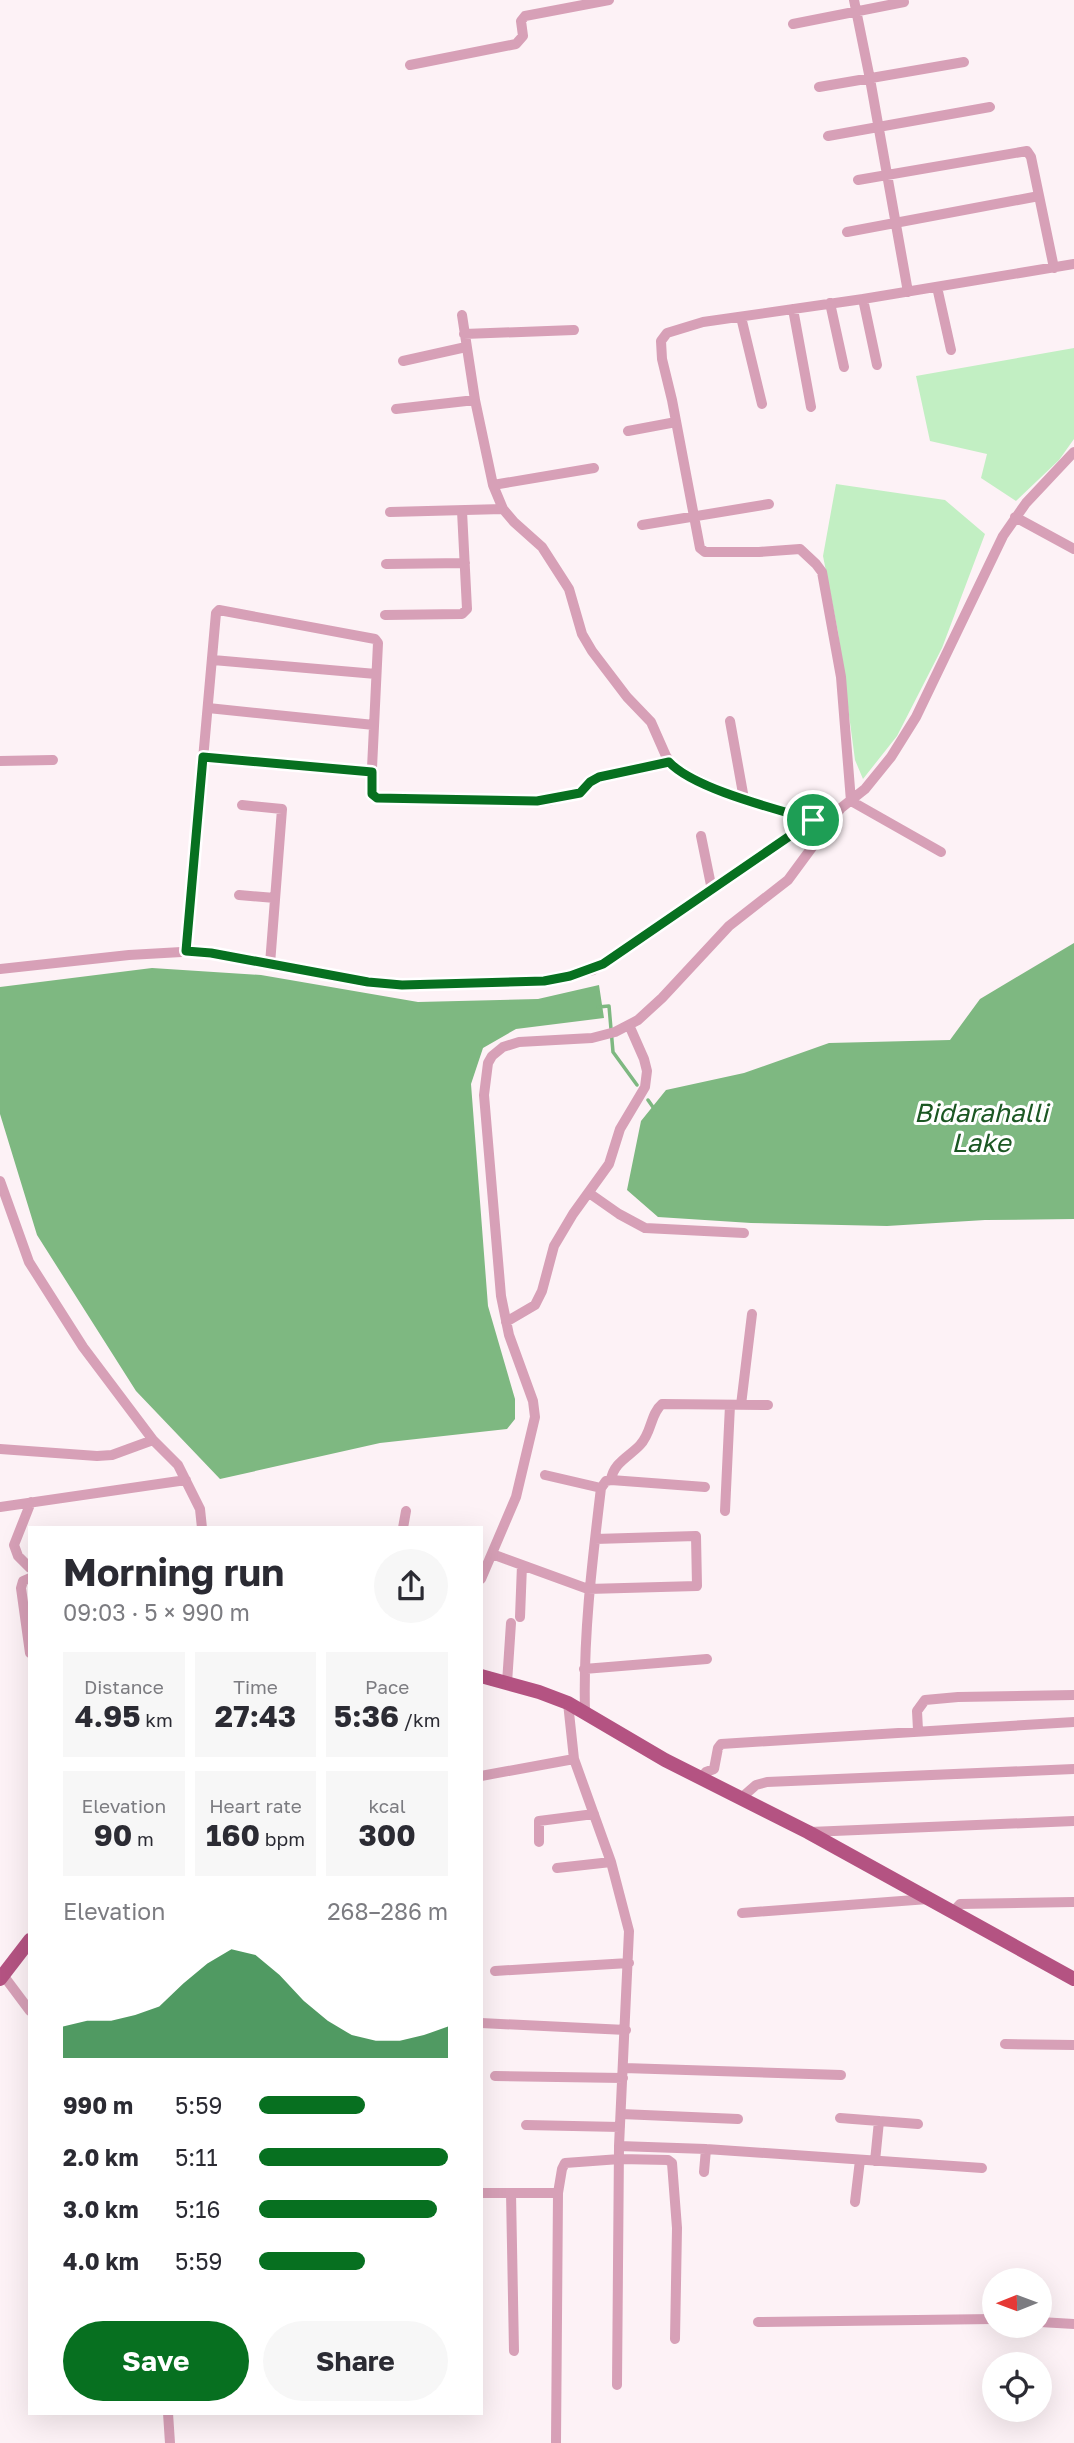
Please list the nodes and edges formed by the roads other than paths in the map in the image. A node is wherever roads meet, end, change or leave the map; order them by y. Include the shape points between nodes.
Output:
1 (609, 0) edge
2 (904, 2) dead end
3 (855, 6) edge
4 (793, 24) dead end
5 (964, 62) dead end
6 (410, 65) dead end
7 (870, 79) junction
8 (819, 87) dead end
9 (990, 107) dead end
10 (879, 127) junction
11 (828, 136) dead end
12 (886, 176) junction
13 (858, 180) dead end
14 (1039, 197) junction
15 (895, 223) junction
16 (847, 232) dead end
17 (1074, 264) edge
18 (1054, 268) junction
19 (937, 287) junction
20 (908, 292) junction
21 (863, 299) junction
22 (830, 303) junction
23 (793, 309) junction
24 (462, 315) dead end
25 (741, 317) junction
26 (574, 330) dead end
27 (464, 334) junction
28 (466, 347) junction
29 (951, 350) dead end
30 (402, 361) dead end
31 (877, 365) dead end
32 (844, 367) dead end
33 (475, 400) junction
34 (762, 404) dead end
35 (811, 407) dead end
36 (396, 409) dead end
37 (677, 422) junction
38 (628, 431) dead end
39 (1074, 452) edge
40 (594, 468) dead end
41 (493, 485) junction
42 (769, 504) dead end
43 (503, 509) junction
44 (462, 511) junction
45 (390, 512) dead end
46 (693, 516) junction
47 (1015, 517) junction
48 (642, 525) dead end
49 (1074, 549) edge
50 (465, 563) junction
51 (387, 564) dead end
52 (385, 615) dead end
53 (212, 660) junction
54 (376, 674) junction
55 (208, 708) junction
56 (730, 721) dead end
57 (374, 725) junction
58 (203, 757) junction
59 (53, 760) dead end
60 (0, 761) edge
61 (669, 762) junction
62 (372, 772) junction
63 (744, 799) junction
64 (846, 804) junction
65 (242, 805) dead end
66 (813, 820) junction
67 (701, 836) dead end
68 (941, 852) dead end
69 (712, 890) junction
70 (239, 895) dead end
71 (275, 898) junction
72 (186, 951) junction
73 (270, 964) junction
74 (0, 969) edge
75 (629, 1025) junction
76 (0, 1181) edge
77 (589, 1193) junction
78 (744, 1233) dead end
79 (752, 1314) dead end
80 (506, 1322) junction
81 (736, 1405) junction
82 (768, 1405) dead end
83 (153, 1440) junction
84 (0, 1449) edge
85 (545, 1475) dead end
86 (186, 1480) junction
87 (611, 1480) junction
88 (705, 1487) dead end
89 (601, 1488) junction
90 (32, 1503) junction
91 (0, 1507) edge
92 (406, 1511) dead end
93 (725, 1511) dead end
94 (202, 1526) edge
95 (403, 1526) edge
96 (595, 1539) junction
97 (492, 1554) junction
98 (522, 1565) junction
99 (28, 1566) edge
100 (483, 1574) edge
101 (28, 1579) edge
102 (588, 1589) junction
103 (28, 1639) edge
104 (708, 1659) dead end
105 (584, 1669) junction
106 (483, 1677) edge
107 (508, 1683) junction
108 (1074, 1695) edge
109 (568, 1703) junction
110 (585, 1712) junction
111 (1074, 1722) edge
112 (918, 1730) junction
113 (575, 1759) junction
114 (1074, 1769) edge
115 (483, 1776) edge
116 (700, 1779) junction
117 (740, 1799) junction
118 (594, 1814) junction
119 (1074, 1821) edge
120 (808, 1832) junction
121 (539, 1842) dead end
122 (611, 1862) junction
123 (557, 1868) dead end
124 (928, 1899) junction
125 (1074, 1902) edge
126 (742, 1913) dead end
127 (952, 1913) junction
128 (28, 1943) edge
129 (629, 1963) junction
130 (495, 1970) dead end
131 (1073, 1975) edge
132 (1, 1977) edge
133 (28, 2009) edge
134 (483, 2022) edge
135 (626, 2030) junction
136 (1005, 2044) dead end
137 (1074, 2045) edge
138 (623, 2073) junction
139 (841, 2075) dead end
140 (495, 2076) dead end
141 (621, 2114) junction
142 (841, 2118) dead end
143 (738, 2119) dead end
144 (879, 2122) junction
145 (918, 2124) dead end
146 (526, 2125) dead end
147 (621, 2127) junction
148 (619, 2146) junction
149 (706, 2149) junction
150 (655, 2154) junction
151 (620, 2159) junction
152 (860, 2160) junction
153 (875, 2161) junction
154 (982, 2168) dead end
155 (705, 2172) dead end
156 (483, 2193) edge
157 (511, 2193) junction
158 (558, 2193) junction
159 (855, 2202) dead end
160 (982, 2319) edge
161 (758, 2322) dead end
162 (1052, 2323) edge
163 (1074, 2324) edge
164 (675, 2339) dead end
165 (513, 2351) dead end
166 (617, 2385) dead end
167 (168, 2415) edge
168 (170, 2443) edge
169 (556, 2443) edge

1 - 6 street via 525,16 523,36 516,44
2 - 3 street
3 - 4 street
3 - 7 street
5 - 7 street
7 - 8 street
7 - 10 street
9 - 10 street
10 - 11 street
10 - 12 street
12 - 13 street
12 - 14 street via 1024,150 1031,157
12 - 15 street
14 - 15 street
14 - 18 street
15 - 16 street
15 - 20 street
17 - 18 street
18 - 19 street
19 - 20 street
19 - 29 street
20 - 21 street
21 - 22 street
21 - 31 street
22 - 23 street
22 - 32 street
23 - 25 street
23 - 35 street
24 - 27 street
25 - 34 street
25 - 37 street via 680,327 662,341
26 - 27 street
27 - 28 street
28 - 30 street
28 - 33 street
33 - 36 street
33 - 41 street
37 - 38 street
37 - 46 street
39 - 47 street
40 - 41 street
41 - 43 street
42 - 46 street
43 - 44 street
43 - 61 street via 542,547 569,589 586,643 651,722
44 - 45 street
44 - 50 street
46 - 48 street
46 - 64 street via 697,540 705,552 800,549 820,568 841,677
47 - 49 street
47 - 64 street via 916,717 882,770
50 - 51 street
50 - 52 street via 467,609 462,614
53 - 54 street
53 - 54 street via 219,611 372,638 378,643
53 - 55 street
54 - 57 street
55 - 57 street
55 - 58 street
56 - 63 street
57 - 62 street
58 - 62 street
58 - 72 street
59 - 60 street
61 - 62 street via 599,777 580,793 537,801 377,798 372,794
61 - 63 street
63 - 66 street
64 - 66 street
64 - 68 street
64 - 75 street via 788,880 729,926 662,998
65 - 71 street via 282,809
66 - 69 street
67 - 69 street
69 - 73 street via 593,970 557,979 411,985
70 - 71 street
71 - 73 street
72 - 73 street
72 - 74 street
75 - 77 street via 644,1059 645,1087 620,1129 609,1164
75 - 80 street via 592,1038 510,1044 492,1056 486,1068 484,1094
76 - 83 street via 29,1262 83,1348
77 - 78 street via 645,1228
77 - 80 street via 554,1246 535,1306
79 - 81 street
80 - 97 street via 535,1418 516,1497
81 - 82 street
81 - 87 street via 662,1404 641,1444 614,1469
81 - 93 street
83 - 84 street via 97,1456
83 - 86 street via 174,1458
85 - 89 street
86 - 90 street
86 - 94 street via 200,1509
87 - 88 street
87 - 89 street
89 - 96 street
90 - 91 street
90 - 99 street via 15,1545
92 - 95 street
96 - 102 street
96 - 102 street via 696,1536 697,1587
97 - 98 street
97 - 100 street
98 - 102 street
98 - 107 street
101 - 103 street via 21,1588
102 - 105 street
104 - 105 street
105 - 110 street
106 - 107 main road
107 - 109 main road
108 - 112 street via 925,1700 917,1711
109 - 110 main road
109 - 113 street
110 - 116 main road
111 - 112 street
112 - 116 street via 721,1744 714,1769
113 - 115 street
113 - 118 street
114 - 117 street via 767,1782 755,1785
116 - 117 main road
117 - 120 main road
118 - 121 street via 538,1821
118 - 122 street
119 - 120 street
120 - 124 main road
122 - 123 street
122 - 129 street via 629,1931
124 - 126 street
124 - 127 main road
125 - 127 street via 960,1904
127 - 131 main road
128 - 132 main road
129 - 130 street
129 - 135 street
132 - 133 street
134 - 135 street
135 - 138 street
136 - 137 street
138 - 139 street
138 - 140 street
138 - 141 street
141 - 143 street
141 - 147 street
142 - 144 street
144 - 145 street
144 - 153 street
146 - 147 street
147 - 148 street
148 - 150 street
148 - 151 street
149 - 150 street
149 - 152 street
149 - 155 street
150 - 151 street
150 - 164 street via 673,2167
151 - 158 street via 565,2163
151 - 166 street
152 - 153 street
152 - 159 street
153 - 154 street
156 - 157 street
157 - 158 street
157 - 165 street
158 - 169 street
160 - 161 street
162 - 163 street
167 - 168 street

